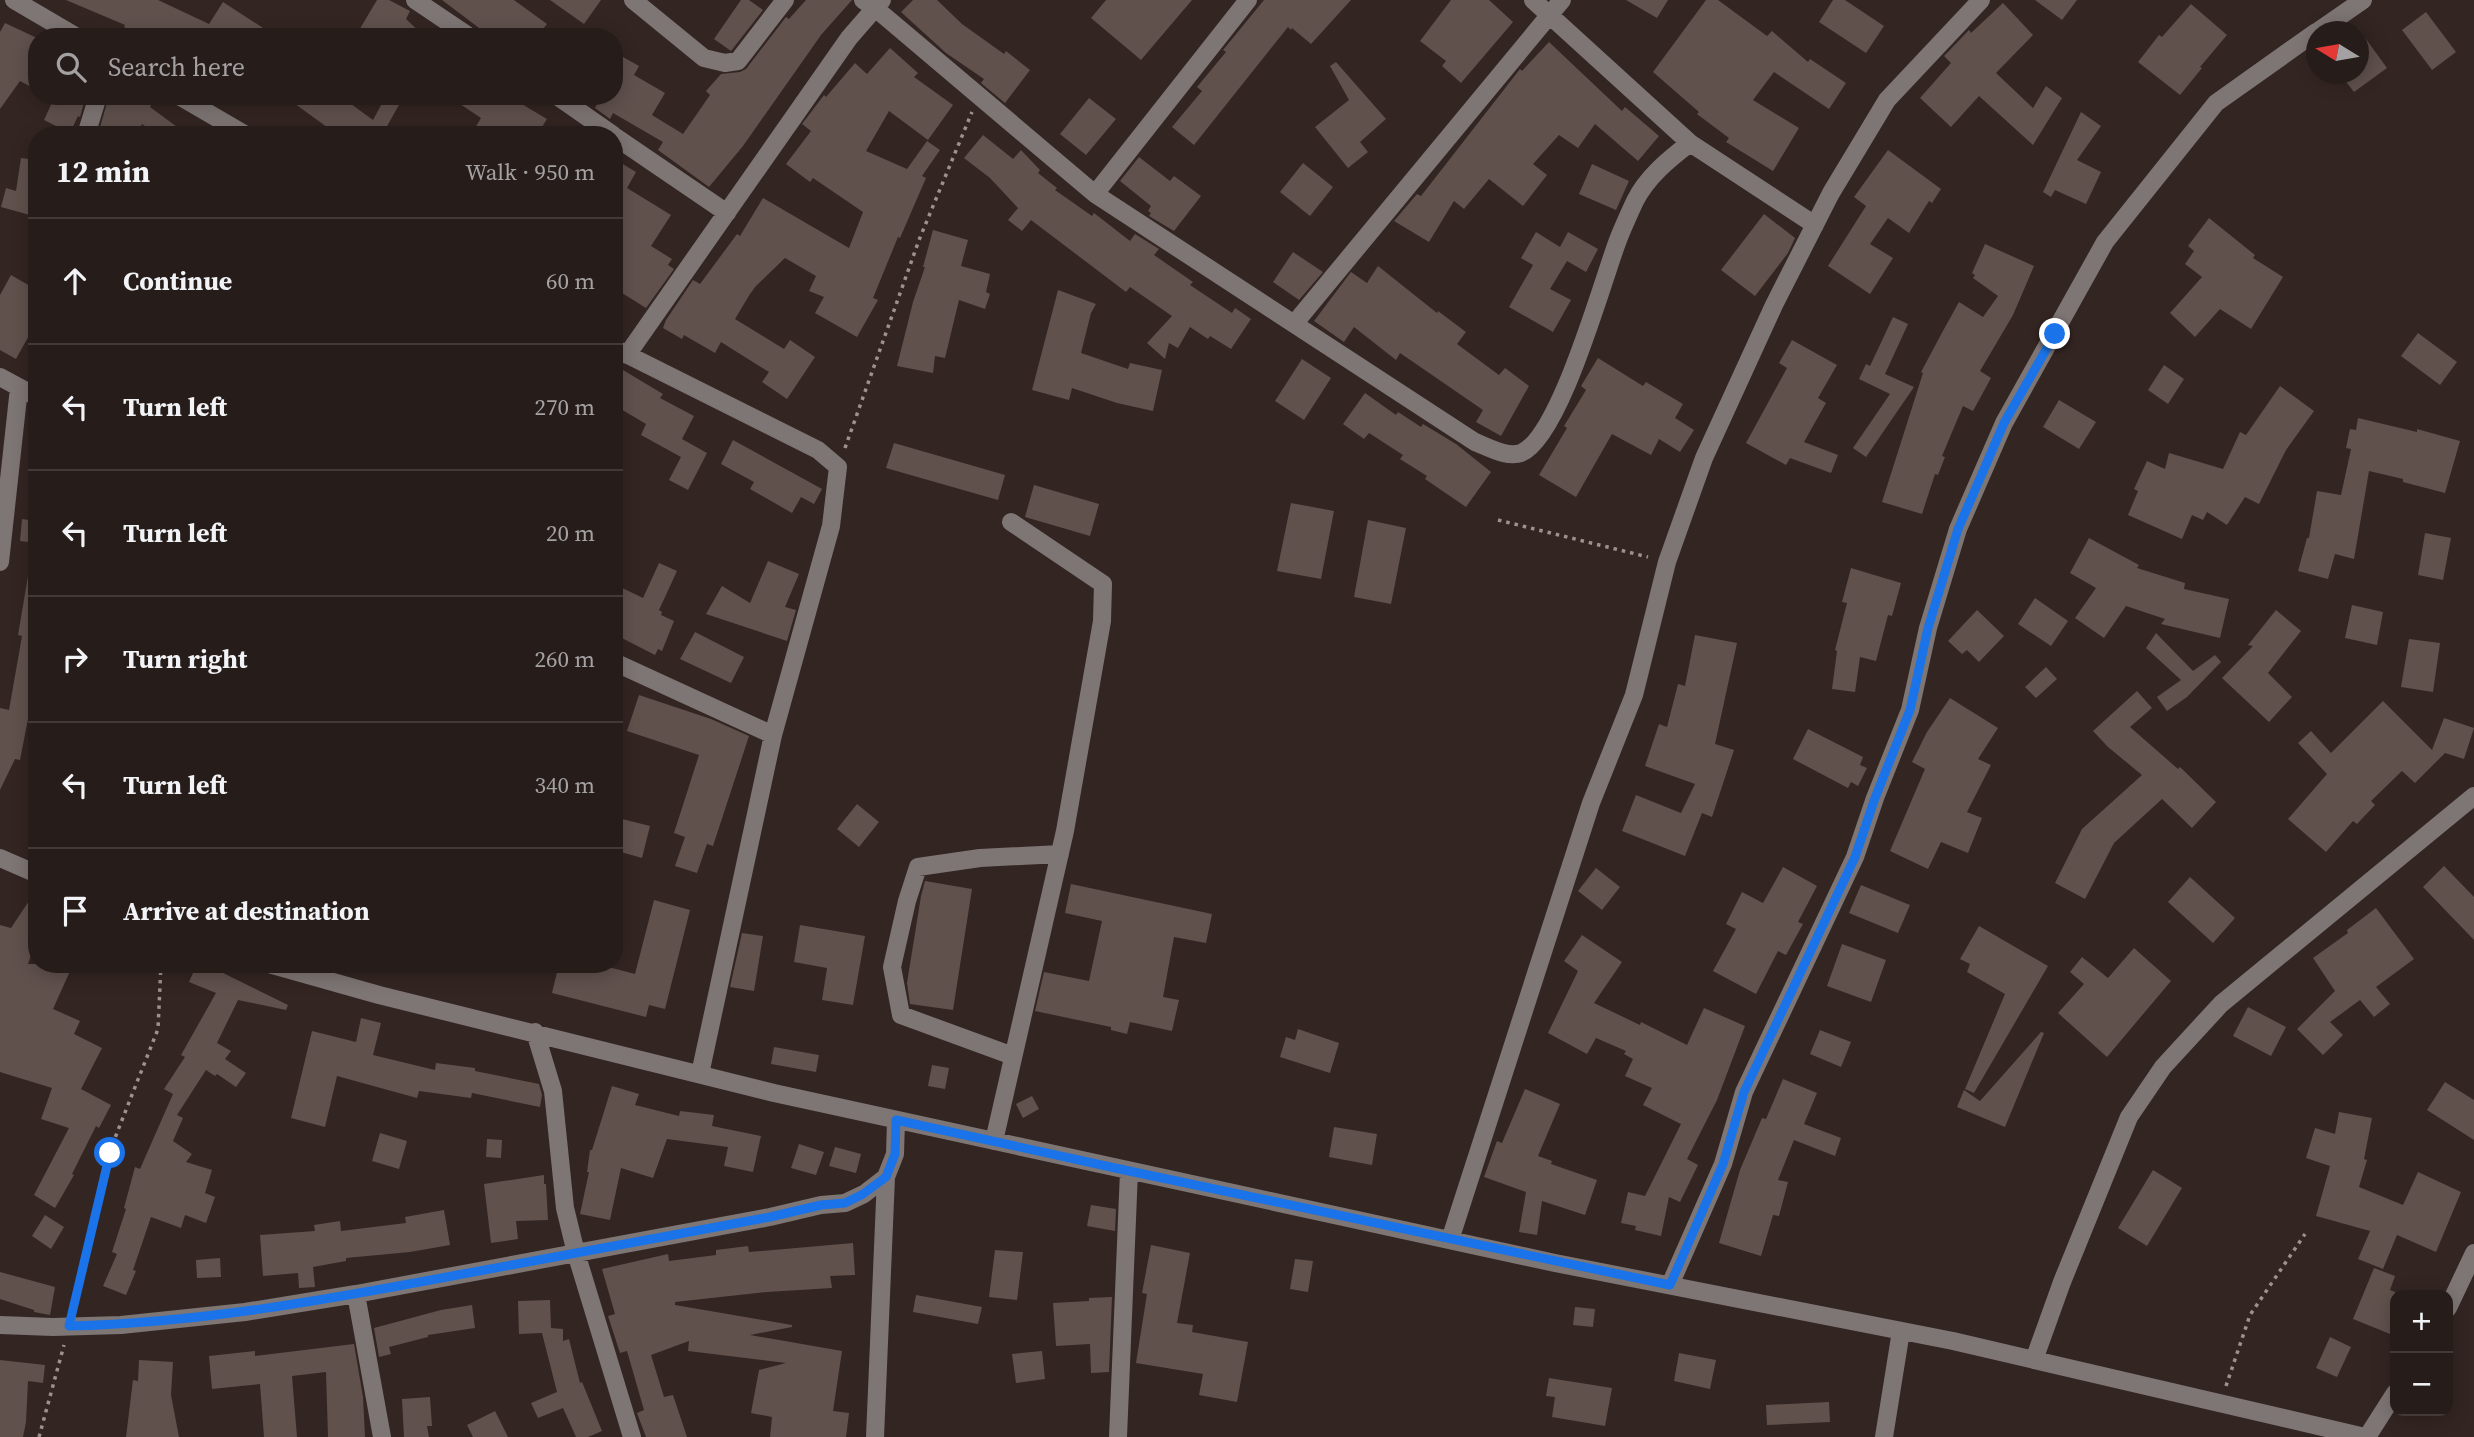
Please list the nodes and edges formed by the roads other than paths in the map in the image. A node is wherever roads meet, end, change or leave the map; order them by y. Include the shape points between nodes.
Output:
1 (15, 0) edge
2 (415, 0) edge
3 (633, 0) edge
4 (785, 0) edge
5 (1248, 0) edge
6 (1534, 0) edge
7 (1562, 0) edge
8 (1981, 0) edge
9 (2364, 0) edge
10 (873, 3) edge
11 (1550, 16) junction
12 (2333, 21) edge
13 (62, 28) edge
14 (457, 28) edge
15 (2306, 40) edge
16 (95, 105) edge
17 (194, 105) edge
18 (569, 105) edge
19 (89, 126) edge
20 (231, 126) edge
21 (600, 126) edge
22 (623, 142) edge
23 (1690, 143) junction
24 (1095, 194) junction
25 (727, 213) junction
26 (1815, 225) junction
27 (1294, 324) junction
28 (623, 348) edge
29 (623, 352) edge
30 (0, 377) edge
31 (19, 388) junction
32 (28, 392) edge
33 (1012, 522) dead end
34 (0, 562) edge
35 (623, 666) edge
36 (773, 735) junction
37 (2474, 796) edge
38 (1059, 854) junction
39 (0, 858) edge
40 (28, 870) edge
41 (301, 973) edge
42 (535, 1032) junction
43 (1013, 1056) junction
44 (699, 1073) junction
45 (896, 1120) junction
46 (994, 1142) junction
47 (1129, 1171) junction
48 (886, 1177) junction
49 (1450, 1240) junction
50 (576, 1253) junction
51 (2474, 1253) edge
52 (1670, 1285) junction
53 (356, 1294) junction
54 (2453, 1297) edge
55 (0, 1325) edge
56 (1901, 1331) junction
57 (2035, 1360) junction
58 (2390, 1401) edge
59 (2324, 1433) edge
60 (382, 1437) edge
61 (632, 1437) edge
62 (875, 1437) edge
63 (1118, 1437) edge
64 (1884, 1437) edge
65 (2366, 1437) edge

1 - 13 street
2 - 14 street
3 - 4 street via 704,58 725,63 738,61
5 - 24 street
6 - 11 street
7 - 11 street
8 - 26 street via 1887,100
9 - 12 street
10 - 24 street
10 - 25 street
11 - 23 street
11 - 27 street
15 - 52 street via 2216,103 2105,242 2004,423 1958,529 1928,628 1910,710 1855,857 1744,1092 1723,1164
16 - 19 street
17 - 20 street
18 - 21 street
22 - 25 street
23 - 26 street
23 - 27 street via 1656,171 1636,198 1587,335 1548,424 1530,448 1518,454 1475,442
24 - 27 street
25 - 28 street
26 - 49 street via 1704,458 1667,562 1634,695 1591,803
29 - 36 street via 818,450 838,467 831,526
30 - 31 street
31 - 32 street
31 - 34 street
33 - 38 street via 1103,584 1102,621
35 - 36 street
36 - 44 street
37 - 57 street via 2221,1004 2164,1067 2129,1117
38 - 43 street
38 - 43 street via 918,867 904,914 892,967 901,1015
39 - 40 street
41 - 42 street
42 - 44 street
42 - 50 street via 553,1091 565,1208
43 - 46 street
44 - 45 street
45 - 46 street
45 - 48 street via 895,1154
46 - 47 street
47 - 49 street
47 - 63 street
48 - 50 street via 845,1203
48 - 62 street
49 - 52 street
50 - 53 street
50 - 61 street
51 - 54 street
52 - 56 street
53 - 55 street via 121,1325
53 - 60 street
56 - 57 street
56 - 64 street
57 - 59 street
58 - 65 street
59 - 65 street

